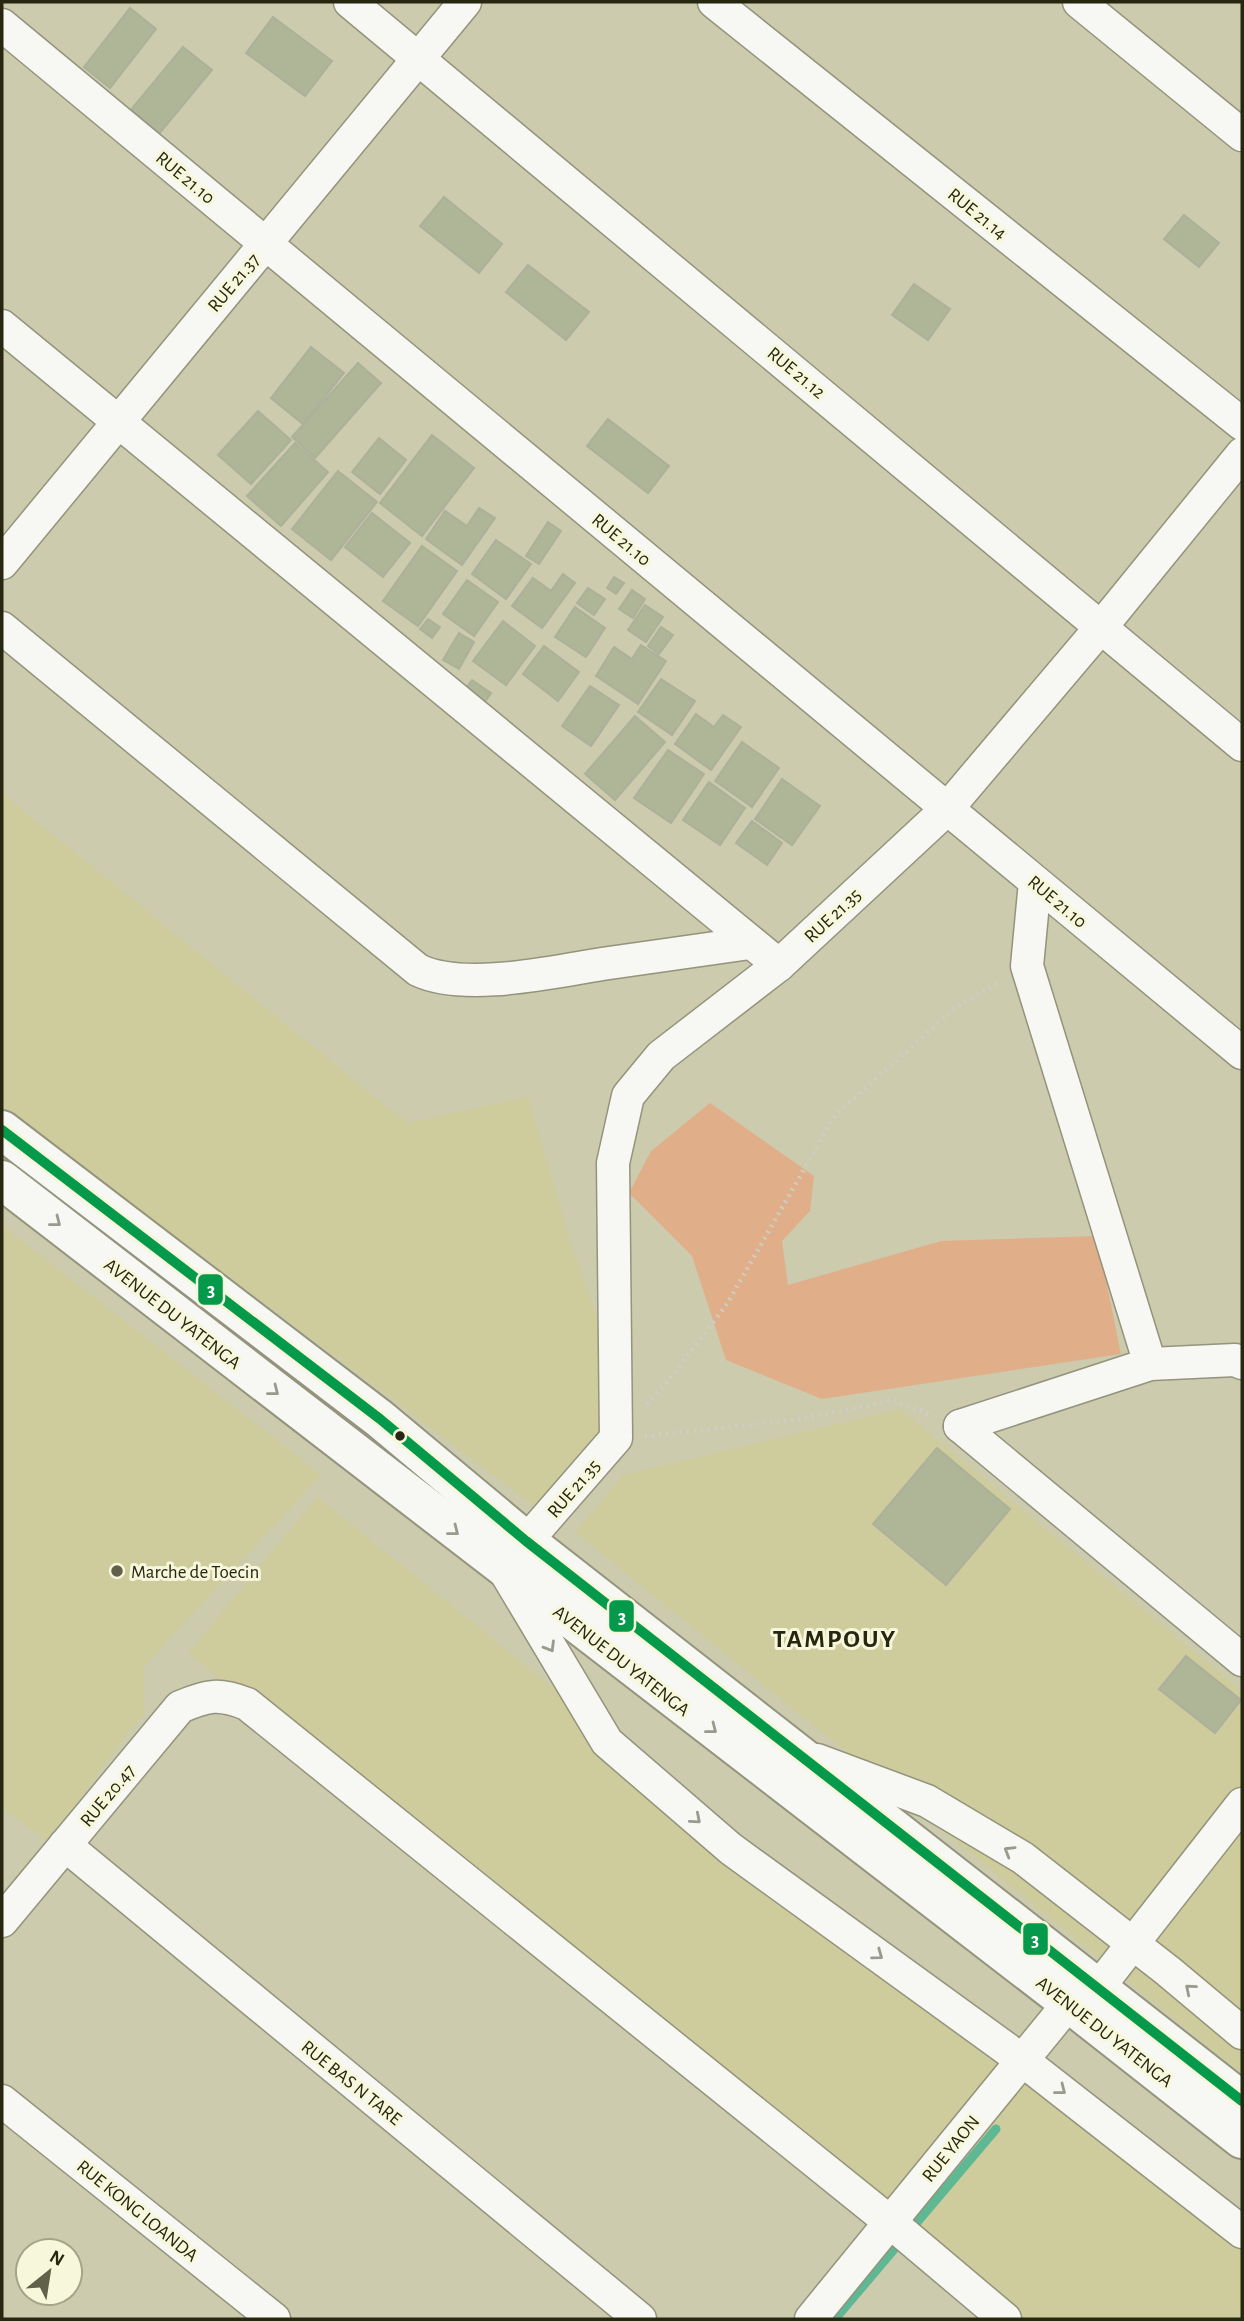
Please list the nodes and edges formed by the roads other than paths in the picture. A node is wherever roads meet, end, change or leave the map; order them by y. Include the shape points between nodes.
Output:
1 (350, 2) edge
2 (465, 2) edge
3 (715, 2) edge
4 (1079, 2) edge
5 (2, 25) edge
6 (418, 58) junction
7 (1242, 135) edge
8 (265, 243) junction
9 (2, 327) edge
10 (116, 422) junction
11 (1242, 424) edge
12 (1242, 454) edge
13 (2, 563) edge
14 (1102, 626) junction
15 (2, 628) edge
16 (1242, 745) edge
17 (947, 809) junction
18 (1035, 882) junction
19 (750, 943) junction
20 (779, 965) junction
21 (1242, 1053) edge
22 (2, 1130) edge
23 (2, 1180) edge
24 (1242, 1363) edge
25 (1150, 1364) junction
26 (514, 1554) junction
27 (1242, 1660) edge
28 (793, 1750) junction
29 (1242, 1804) edge
30 (65, 1845) junction
31 (2, 1921) edge
32 (1133, 1944) junction
33 (1084, 1996) junction
34 (1242, 2033) edge
35 (1022, 2060) junction
36 (2, 2101) edge
37 (1242, 2101) edge
38 (1242, 2139) edge
39 (890, 2222) junction
40 (1242, 2232) edge
41 (274, 2319) edge
42 (640, 2319) edge
43 (811, 2319) edge
44 (1005, 2319) edge

1 - 6 street, RUE 21.12
2 - 6 street, RUE 21.37
3 - 11 street, RUE 21.14
4 - 7 street
5 - 8 street, RUE 21.10
6 - 8 street, RUE 21.37
6 - 14 street, RUE 21.12
8 - 10 street, RUE 21.37
8 - 17 street, RUE 21.10
9 - 10 street
10 - 13 street, RUE 21.37
10 - 19 street
12 - 14 street, RUE 21.35
14 - 16 street, RUE 21.12
14 - 17 street, RUE 21.35
15 - 19 street via 418,970 431,976 508,978
17 - 18 street, RUE 21.10
17 - 20 street, RUE 21.35
18 - 21 street, RUE 21.10
18 - 25 street via 1027,966
19 - 20 street
20 - 26 street, RUE 21.35 via 661,1056 628,1096 613,1163 616,1438
22 - 26 main road, AVENUE DU YATENGA via 380,1419
23 -> 26 main road, AVENUE DU YATENGA
24 - 25 street
25 - 27 street via 960,1426
26 - 28 main road, AVENUE DU YATENGA
26 -> 33 main road, AVENUE DU YATENGA
26 -> 35 street via 607,1742 731,1849
32 -> 28 street via 1023,1858 927,1801
28 - 33 main road, AVENUE DU YATENGA
29 - 32 street, RUE YAON
30 - 31 street, RUE 20.47
30 - 39 street, RUE 20.47 via 180,1707 204,1697 227,1696 247,1704
30 - 42 street, RUE BAS N TARE
32 - 33 street, RUE YAON
34 -> 32 street
33 - 35 street, RUE YAON
33 - 37 main road, AVENUE DU YATENGA
33 - 38 main road, AVENUE DU YATENGA
35 - 39 street, RUE YAON
35 -> 40 street
36 - 41 street, RUE KONG LOANDA
39 - 43 street, RUE YAON
39 - 44 street

